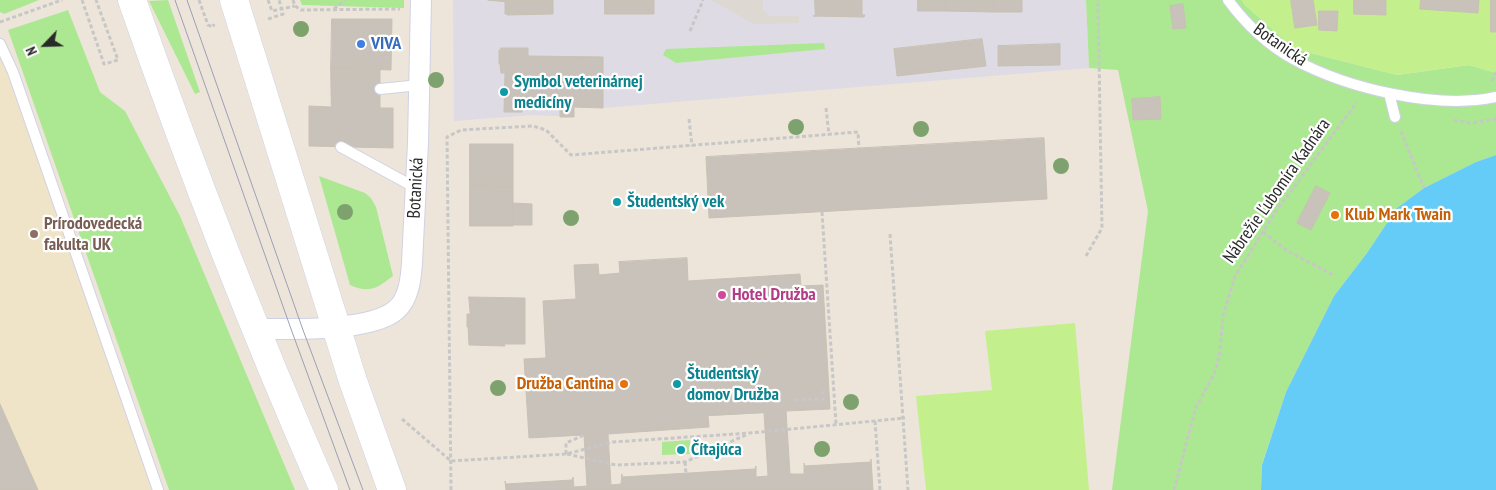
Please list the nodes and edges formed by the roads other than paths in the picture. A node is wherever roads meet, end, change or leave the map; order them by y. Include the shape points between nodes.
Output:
1 (132, 0) edge
2 (234, 0) edge
3 (421, 0) edge
4 (1228, 0) edge
5 (0, 44) edge
6 (420, 84) junction
7 (380, 89) dead end
8 (1389, 93) junction
9 (1496, 97) edge
10 (1395, 117) road end
11 (341, 147) dead end
12 (416, 188) junction
13 (336, 326) junction
14 (255, 329) junction
15 (158, 490) edge
16 (324, 490) edge
17 (392, 490) edge

1 - 14 main road
2 - 13 main road
3 - 6 street, Botanická
4 - 8 lane, Botanická via 1261,36 1292,58 1323,72
5 - 15 lane via 13,72
6 - 7 lane
6 - 12 street, Botanická
8 - 9 lane, Botanická via 1441,102
8 - 10 lane
11 - 12 lane
12 - 13 street, Botanická via 412,263 406,297 396,310 381,317 365,323
13 - 14 street, Botanická via 303,330
13 - 17 main road
14 - 16 main road

